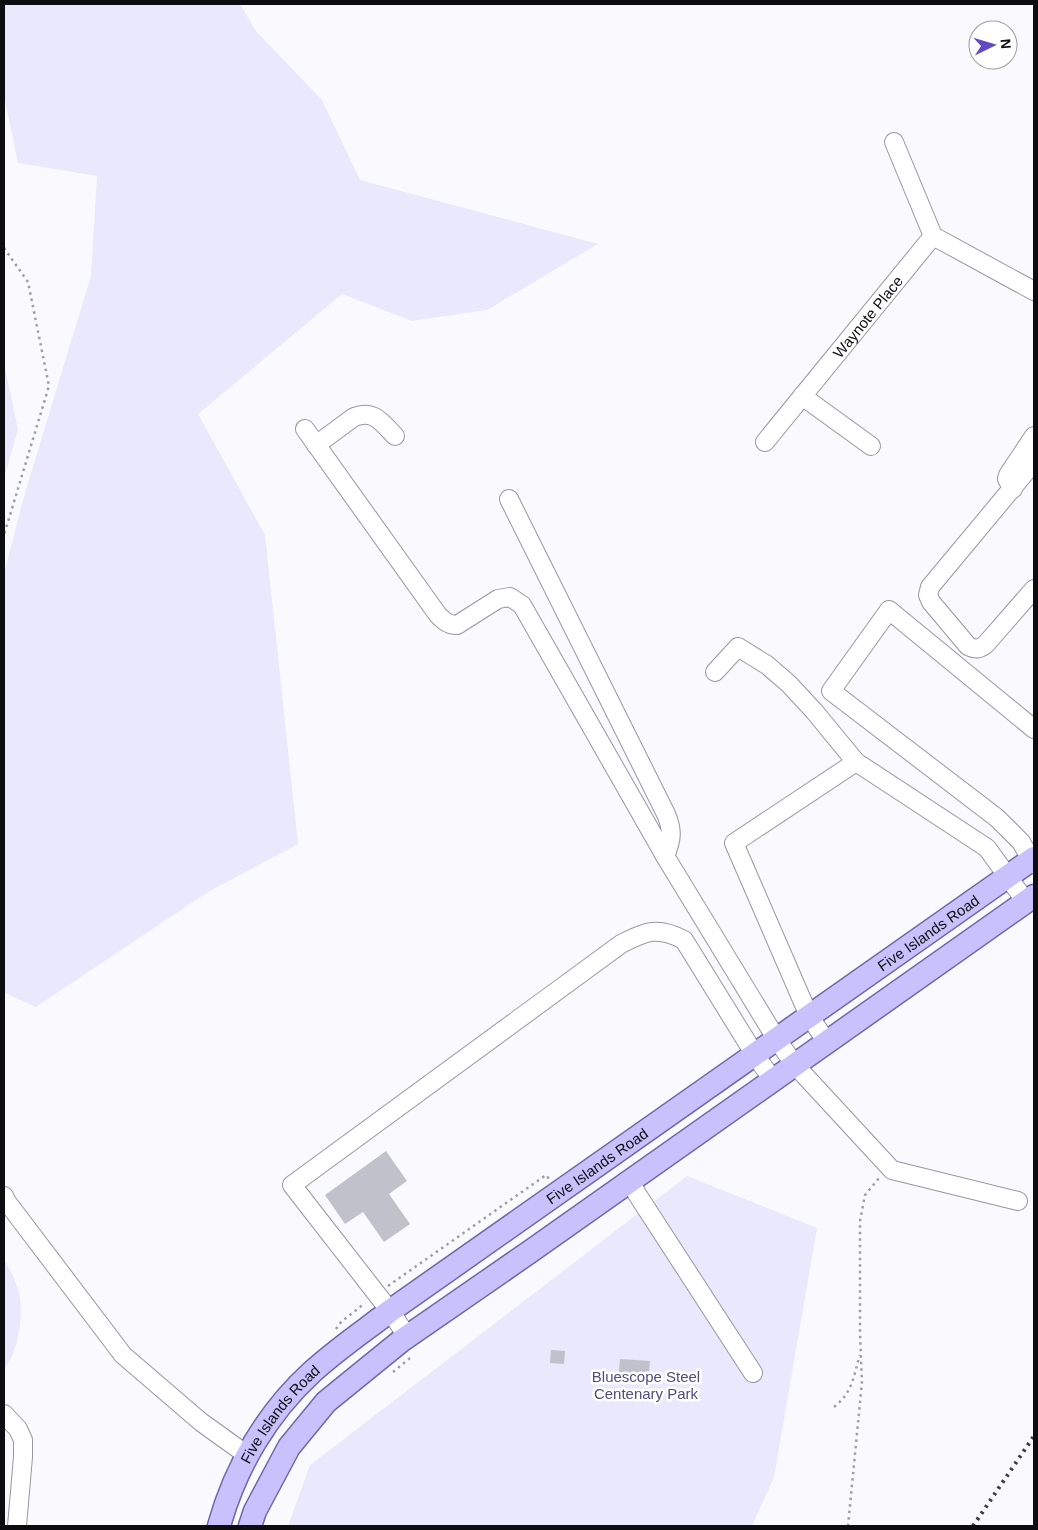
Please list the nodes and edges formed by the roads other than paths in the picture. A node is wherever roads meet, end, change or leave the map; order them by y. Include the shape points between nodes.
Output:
1 (894, 142) dead end
2 (933, 236) junction
3 (1034, 291) edge
4 (802, 396) junction
5 (304, 429) dead end
6 (395, 436) dead end
7 (1034, 436) edge
8 (765, 442) dead end
9 (316, 445) junction
10 (871, 446) dead end
11 (1034, 462) edge
12 (1013, 489) junction
13 (509, 500) dead end
14 (1034, 589) edge
15 (715, 672) dead end
16 (1034, 729) edge
17 (856, 762) junction
18 (665, 856) junction
19 (1033, 861) edge
20 (1009, 877) junction
21 (1030, 899) edge
22 (809, 1016) junction
23 (777, 1040) junction
24 (826, 1042) junction
25 (755, 1055) junction
26 (795, 1064) junction
27 (773, 1080) junction
28 (630, 1180) junction
29 (4, 1196) edge
30 (1018, 1201) dead end
31 (390, 1311) junction
32 (407, 1336) junction
33 (753, 1373) dead end
34 (4, 1414) edge
35 (247, 1455) junction
36 (17, 1526) edge
37 (218, 1526) edge
38 (250, 1526) edge

1 - 2 street
2 - 3 street
2 - 4 street, Waynote Place
4 - 8 street, Waynote Place
4 - 10 street
5 - 9 street
6 - 9 street via 376,417 361,414
7 - 12 street via 1008,475
9 - 18 street via 446,623 457,625 498,599 510,597 522,605
11 - 12 street
12 - 14 street via 930,587 928,595 968,646 975,649 986,644
13 - 18 street via 666,814 672,834
15 - 17 street via 738,647 767,665 814,711
16 - 19 street via 889,610 831,692 997,818 1021,842
17 - 20 street via 987,848
17 - 22 street via 734,843
18 - 23 street
19 - 20 main road, Five Islands Road
20 - 21 street
20 - 22 main road, Five Islands Road
21 - 24 main road, Five Islands Road
22 - 23 main road, Five Islands Road
22 - 24 street
23 - 25 main road, Five Islands Road
23 - 26 street
24 - 26 main road, Five Islands Road
25 - 27 street
25 - 31 main road, Five Islands Road
25 - 31 street via 684,940 657,930 621,944 292,1185
26 - 27 main road, Five Islands Road
26 - 30 street via 892,1170
27 - 28 main road, Five Islands Road
28 - 32 main road, Five Islands Road
28 - 33 street
29 - 35 street via 123,1355 201,1422
31 - 32 street
31 - 35 main road, Five Islands Road via 298,1385 273,1415
32 - 38 main road, Five Islands Road via 326,1402 290,1446
34 - 36 street via 23,1440
35 - 37 main road, Five Islands Road

